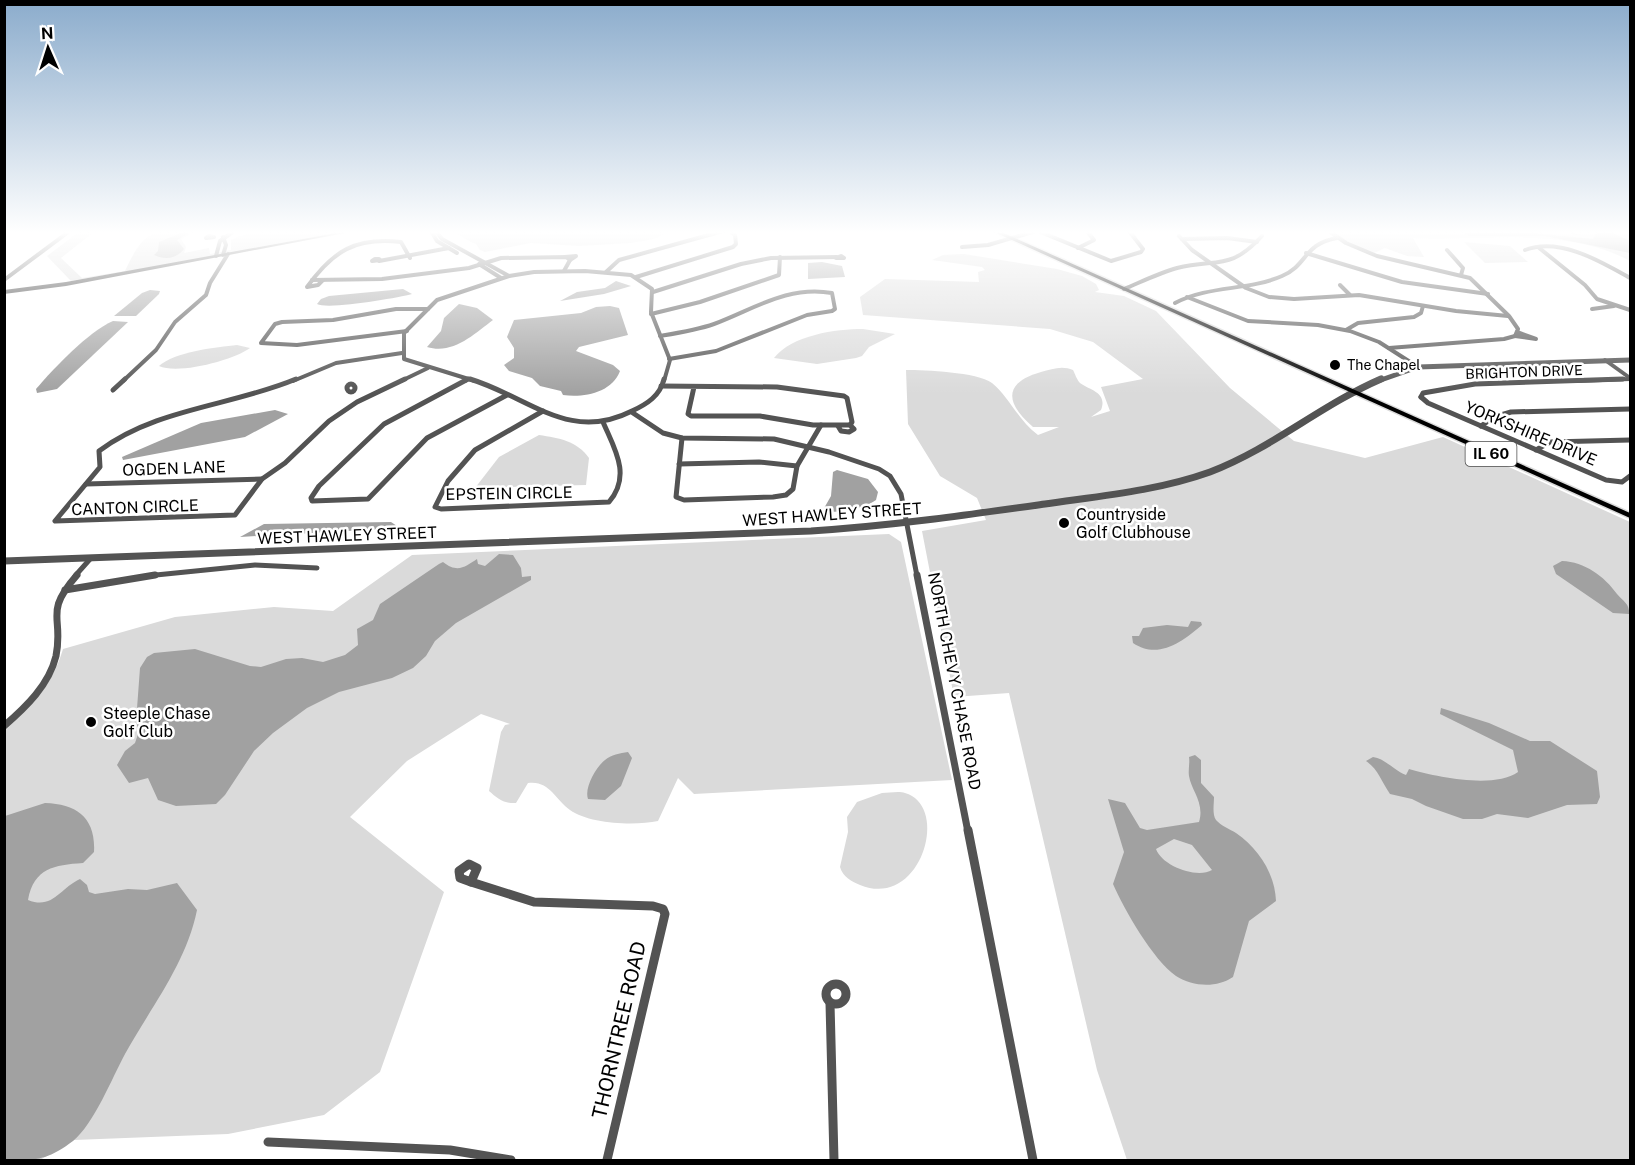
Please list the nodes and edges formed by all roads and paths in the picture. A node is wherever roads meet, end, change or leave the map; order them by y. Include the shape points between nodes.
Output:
1 (55, 285) edge
2 (209, 285) edge
3 (478, 285) edge
4 (649, 285) edge
5 (674, 285) edge
6 (746, 285) edge
7 (1116, 285) edge
8 (1134, 285) edge
9 (1239, 285) edge
10 (1242, 285) edge
11 (1340, 285) dead end
12 (1422, 285) edge
13 (1480, 285) edge
14 (1585, 285) edge
15 (1124, 289) junction
16 (4, 292) edge
17 (653, 292) junction
18 (1488, 294) junction
19 (1350, 295) junction
20 (1187, 297) junction
21 (1175, 303) dead end
22 (1423, 306) junction
23 (1614, 306) junction
24 (428, 309) junction
25 (1592, 309) dead end
26 (1630, 310) edge
27 (651, 314) junction
28 (1509, 316) junction
29 (1346, 330) junction
30 (407, 331) junction
31 (660, 336) junction
32 (1389, 348) junction
33 (402, 353) junction
34 (669, 359) junction
35 (1605, 360) junction
36 (1630, 360) edge
37 (1418, 367) junction
38 (428, 368) junction
39 (468, 379) junction
40 (1630, 379) edge
41 (661, 386) junction
42 (694, 387) junction
43 (113, 390) dead end
44 (353, 390) dead end
45 (1351, 391) junction
46 (507, 395) junction
47 (1412, 396) dead end
48 (1421, 397) junction
49 (364, 399) junction
50 (1630, 409) edge
51 (543, 411) junction
52 (633, 413) junction
53 (603, 422) junction
54 (821, 426) junction
55 (1481, 426) junction
56 (682, 438) junction
57 (1630, 440) edge
58 (1621, 441) junction
59 (809, 446) junction
60 (1630, 448) edge
61 (1536, 450) junction
62 (679, 464) junction
63 (797, 466) junction
64 (1630, 476) edge
65 (262, 479) junction
66 (86, 484) junction
67 (1630, 516) edge
68 (909, 523) junction
69 (92, 558) junction
70 (4, 561) edge
71 (317, 568) dead end
72 (65, 590) junction
73 (4, 726) edge
74 (471, 882) dead end
75 (830, 1003) dead end
76 (268, 1142) dead end
77 (511, 1161) edge
78 (607, 1161) edge
79 (834, 1161) edge
80 (1033, 1161) edge

1 - 16 main road
2 - 43 street via 206,295 175,322 156,350
3 - 24 street via 436,300
4 - 17 street
5 - 17 street
6 - 27 street via 683,309
7 - 15 main road, IL 60
8 - 15 street
9 - 20 street via 1209,289
10 - 19 street via 1281,299
11 - 19 street
12 - 18 street
13 - 18 street
14 - 23 street via 1594,297
15 - 45 main road, IL 60
17 - 27 street
18 - 28 street
19 - 22 street
20 - 21 street
20 - 29 street via 1248,321
22 - 28 street
22 - 29 street via 1414,317 1354,323
23 - 25 street
23 - 26 street
24 - 30 street
24 - 30 street via 396,309 333,320 282,321 261,343 324,343
27 - 31 street
28 - 32 street via 1517,326 1516,334 1493,341
29 - 32 street
30 - 33 street
31 - 34 street
31 - 34 street via 711,325 783,296 832,292 832,311 807,315 716,351
32 - 37 street
33 - 38 street via 407,362
33 - 66 street, CANTON CIRCLE via 336,363 260,394 204,406 123,433 99,451 100,467
34 - 41 street
35 - 36 street, WEST HAWLEY STREET
35 - 37 street, WEST HAWLEY STREET
35 - 40 street
37 - 45 street, WEST HAWLEY STREET
38 - 39 street
38 - 49 street, CANTON CIRCLE
39 - 46 street
39 - 46 street via 384,424 319,486 312,501 368,499 427,438
40 - 48 street, BRIGHTON DRIVE via 1475,384 1435,390
41 - 42 street
41 - 52 street via 650,402
42 - 54 street via 688,414 691,416 773,417
42 - 54 street via 777,387 847,398 850,425 854,429 849,432 838,426
44 - 49 street
45 - 67 main road, IL 60
45 - 68 street, WEST HAWLEY STREET via 1244,455 1197,476 1153,487
46 - 51 street
47 - 48 street
48 - 55 street, YORKSHIRE DRIVE
49 - 65 street, CANTON CIRCLE via 329,421
50 - 55 street via 1511,412
51 - 53 street via 570,422
51 - 53 street, EPSTEIN CIRCLE via 475,450 448,481 435,507 609,502 614,497 620,462
52 - 53 street
52 - 56 street, NORTH CHEVY CHASE ROAD via 663,433
54 - 59 street
55 - 61 street, YORKSHIRE DRIVE
56 - 59 street, NORTH CHEVY CHASE ROAD via 774,439
56 - 62 street
57 - 58 street
58 - 60 street, YORKSHIRE DRIVE
58 - 61 street via 1550,442
59 - 63 street
59 - 68 street, NORTH CHEVY CHASE ROAD via 890,476 901,494
61 - 64 street, YORKSHIRE DRIVE via 1612,482 1622,482
62 - 63 street via 759,462
62 - 63 street via 676,497 684,501 786,495 793,489
65 - 66 street, OGDEN LANE
65 - 66 street, CANTON CIRCLE via 239,512 228,517 55,521
68 - 69 street, WEST HAWLEY STREET via 811,531
68 - 80 street, NORTH CHEVY CHASE ROAD
69 - 70 street, WEST HAWLEY STREET
69 - 72 street
71 - 72 street via 194,570
72 - 73 street via 56,609 53,665 30,701
74 - 78 street, THORNTREE ROAD via 534,902 663,909 652,975
75 - 79 street
76 - 77 street via 450,1150

